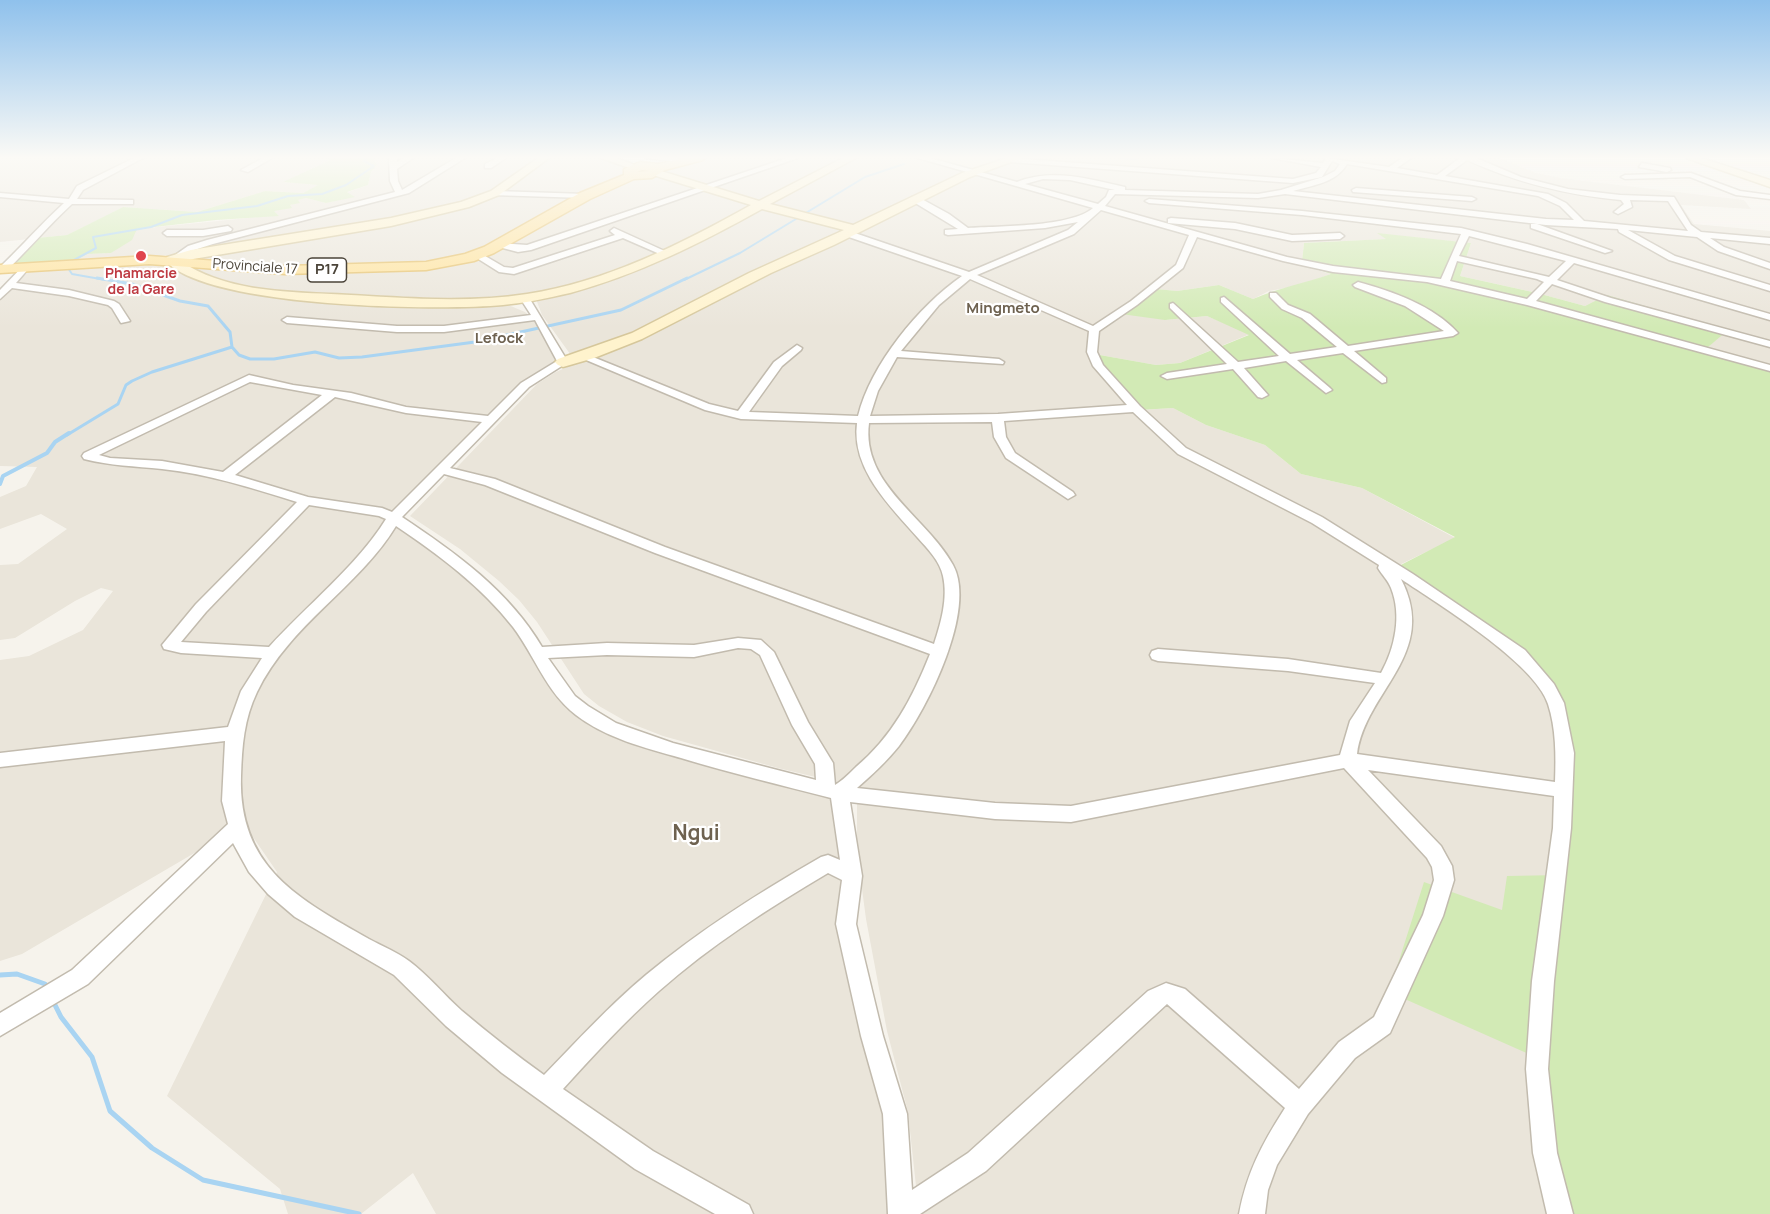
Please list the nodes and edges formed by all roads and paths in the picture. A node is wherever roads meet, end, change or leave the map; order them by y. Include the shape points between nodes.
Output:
1 (1475, 214) edge
2 (56, 215) edge
3 (313, 215) edge
4 (426, 215) edge
5 (553, 215) edge
6 (626, 215) edge
7 (744, 215) edge
8 (799, 215) edge
9 (883, 215) edge
10 (944, 215) edge
11 (1089, 215) edge
12 (1139, 215) edge
13 (1247, 215) edge
14 (1315, 215) edge
15 (1493, 215) edge
16 (1503, 215) junction
17 (1575, 215) edge
18 (1681, 215) edge
19 (1085, 218) junction
20 (284, 222) junction
21 (1581, 223) junction
22 (598, 224) junction
23 (1194, 227) junction
24 (1617, 228) junction
25 (966, 230) junction
26 (850, 231) junction
27 (948, 232) dead end
28 (1464, 232) junction
29 (167, 233) dead end
30 (1700, 234) junction
31 (623, 235) junction
32 (1340, 236) dead end
33 (1770, 242) edge
34 (499, 246) junction
35 (1608, 251) dead end
36 (665, 253) junction
37 (477, 255) junction
38 (1454, 258) junction
39 (173, 259) junction
40 (1572, 260) junction
41 (1770, 266) edge
42 (25, 267) junction
43 (2, 268) edge
44 (969, 274) junction
45 (1550, 282) junction
46 (1445, 283) junction
47 (9, 285) junction
48 (1358, 285) dead end
49 (1770, 288) edge
50 (1273, 295) dead end
51 (0, 296) edge
52 (525, 298) junction
53 (1224, 300) dead end
54 (1529, 302) junction
55 (1173, 306) dead end
56 (538, 317) junction
57 (1770, 317) edge
58 (287, 320) dead end
59 (124, 321) dead end
60 (1094, 330) junction
61 (1770, 344) edge
62 (797, 348) dead end
63 (1344, 348) junction
64 (895, 354) junction
65 (1289, 356) junction
66 (584, 357) junction
67 (563, 362) junction
68 (999, 362) dead end
69 (1236, 366) junction
70 (1770, 368) edge
71 (1167, 376) dead end
72 (1382, 380) dead end
73 (1326, 390) dead end
74 (333, 393) junction
75 (1262, 395) dead end
76 (1136, 408) junction
77 (741, 415) junction
78 (998, 418) junction
79 (864, 420) junction
80 (490, 421) junction
81 (443, 470) junction
82 (226, 476) junction
83 (1068, 495) dead end
84 (306, 501) junction
85 (394, 518) junction
86 (1371, 555) junction
87 (940, 652) junction
88 (273, 653) junction
89 (538, 653) junction
90 (1158, 655) dead end
91 (1385, 680) junction
92 (234, 733) junction
93 (0, 760) edge
94 (1348, 760) junction
95 (1563, 790) junction
96 (832, 791) junction
97 (238, 827) junction
98 (852, 876) junction
99 (0, 1026) edge
100 (546, 1090) junction
101 (1300, 1106) junction
102 (902, 1212) edge
103 (740, 1214) edge
104 (1252, 1214) edge
105 (1560, 1214) edge

1 - 28 street
2 - 43 street
3 - 20 street
4 - 39 street
5 - 34 main road, Provinciale 17 / P17
6 - 22 street
7 - 36 street
8 - 26 street
9 - 26 street
10 - 25 street
11 - 19 street
12 - 23 street
13 - 23 street
14 - 28 street
15 - 16 street
16 - 21 street
16 - 35 street
17 - 21 street
18 - 30 street via 1688,227
19 - 25 street
19 - 44 street via 1071,232
20 - 29 street via 203,233
20 - 39 street via 191,248
21 - 24 street
22 - 31 street
22 - 34 street via 528,248
23 - 32 street via 1235,225 1292,238
23 - 46 street via 1322,267
23 - 60 street via 1180,266
24 - 30 street
24 - 49 street via 1672,258
25 - 27 street
26 - 44 street
26 - 66 street via 648,331
28 - 38 street
28 - 40 street
30 - 33 street
30 - 41 street via 1721,249
31 - 36 street
31 - 37 street via 514,271 502,270
34 - 37 main road, Provinciale 17 / P17
36 - 52 street via 572,288
37 - 39 main road, Provinciale 17 / P17 via 426,266 349,270 260,270
38 - 45 street
38 - 46 street
39 - 42 main road, Provinciale 17 / P17
39 - 52 street via 187,271 221,283 276,295 419,302
40 - 45 street
40 - 57 street
42 - 43 main road, Provinciale 17 / P17
42 - 47 street
44 - 60 street
44 - 64 street via 929,307
45 - 54 street
45 - 61 street
46 - 54 street
47 - 51 street
47 - 59 street via 111,303
48 - 63 street via 1390,294 1437,319 1453,333
50 - 63 street
52 - 56 street
53 - 65 street via 1242,320
54 - 70 street
55 - 69 street
56 - 58 street via 444,329
56 - 67 street
60 - 76 street via 1092,352 1098,366
62 - 77 street via 778,364
63 - 65 street
63 - 72 street
64 - 68 street
64 - 79 street
65 - 69 street
65 - 73 street
66 - 67 street
66 - 77 street via 705,407
67 - 80 street via 525,385
69 - 71 street
69 - 75 street
74 - 80 street via 396,408
74 - 82 street
74 - 82 street via 249,378 88,456
76 - 78 street
76 - 86 street via 1182,451 1317,520
77 - 79 street
78 - 79 street
78 - 83 street via 1000,437 1010,455
79 - 87 street via 864,446 878,481 950,573 954,592
80 - 81 street
81 - 85 street
81 - 87 street via 490,482 660,550
82 - 84 street
84 - 85 street via 382,512
84 - 88 street via 170,645
85 - 88 street via 378,544
85 - 89 street via 484,584 521,626
86 - 91 street via 1394,576 1404,597 1403,626 1394,665
86 - 95 street via 1519,654 1546,684 1556,703 1565,753
87 - 96 street via 917,701 885,752
88 - 92 street via 249,691
89 - 96 street via 567,699 610,728 763,775
89 - 96 street via 607,649 694,651 755,644 766,652 824,763
90 - 91 street via 1288,665
91 - 94 street via 1357,720
92 - 93 street
92 - 97 street via 231,801
94 - 95 street
94 - 96 street via 1071,814 995,811
94 - 101 street via 1434,852 1444,880 1433,916 1382,1025 1347,1050
95 - 105 street via 1537,1069 1545,1153
96 - 98 street
97 - 99 street via 80,977
97 - 100 street via 256,866 275,888 302,911 401,968 462,1025
98 - 100 street via 828,863 669,968 606,1024
98 - 102 street via 846,924 895,1114
100 - 103 street via 644,1160
101 - 102 street via 1177,996 1166,993 977,1162
101 - 104 street via 1267,1159

